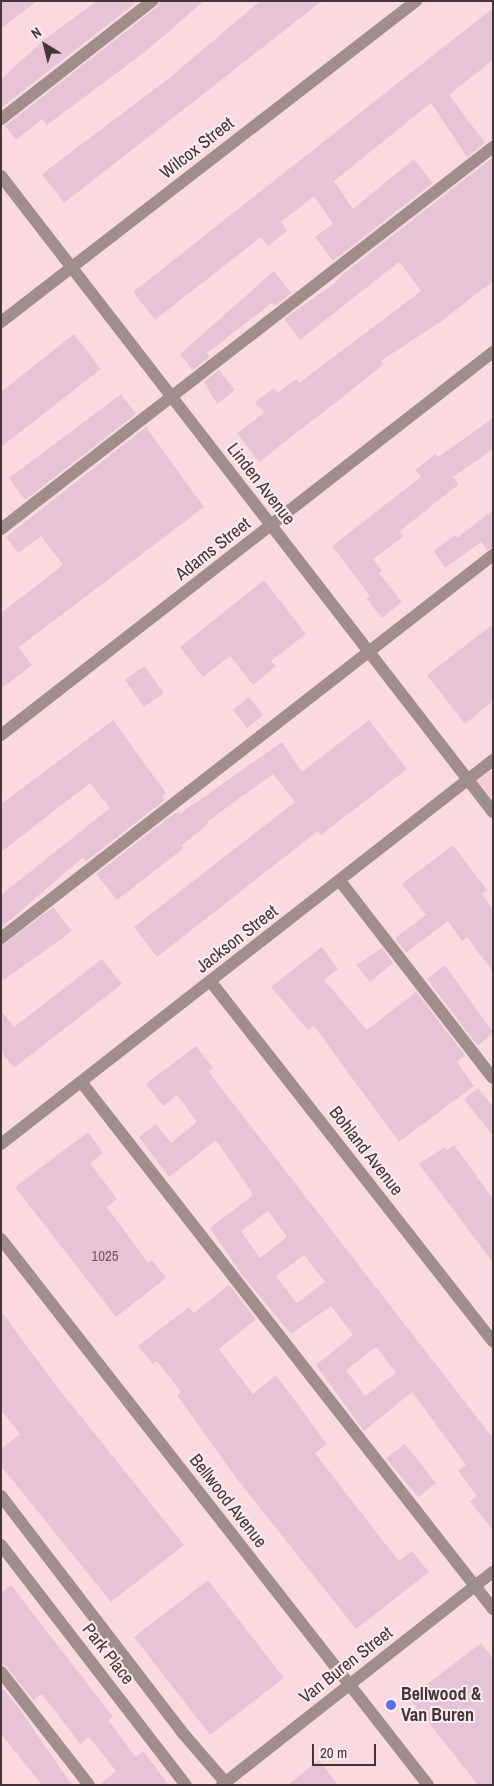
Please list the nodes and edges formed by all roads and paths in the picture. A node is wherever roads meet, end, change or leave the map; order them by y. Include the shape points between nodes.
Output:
1 (152, 1) edge
2 (416, 1) edge
3 (1, 119) edge
4 (493, 147) edge
5 (1, 176) edge
6 (71, 267) junction
7 (1, 322) edge
8 (493, 352) edge
9 (171, 397) junction
10 (271, 526) junction
11 (1, 529) edge
12 (493, 555) edge
13 (369, 652) junction
14 (1, 735) edge
15 (493, 760) edge
16 (468, 780) junction
17 (493, 812) edge
18 (340, 881) junction
19 (1, 938) edge
20 (211, 982) junction
21 (493, 1078) edge
22 (82, 1083) junction
23 (1, 1144) edge
24 (1, 1239) edge
25 (493, 1342) edge
26 (1, 1496) edge
27 (1, 1545) edge
28 (493, 1572) edge
29 (475, 1586) junction
30 (493, 1609) edge
31 (1, 1672) edge
32 (350, 1684) junction
33 (223, 1784) edge
34 (89, 1785) edge
35 (186, 1785) edge
36 (428, 1785) edge

1 - 3 street
2 - 6 street, Wilcox Street
4 - 9 street
5 - 6 street, Linden Avenue
6 - 7 street, Wilcox Street
6 - 9 street, Linden Avenue
8 - 10 street, Adams Street
9 - 10 street, Linden Avenue
9 - 11 street
10 - 13 street, Linden Avenue
10 - 14 street, Adams Street
12 - 13 street
13 - 16 street, Linden Avenue
13 - 19 street
15 - 16 street, Jackson Street
16 - 17 street, Linden Avenue
16 - 18 street, Jackson Street
18 - 20 street, Jackson Street
18 - 21 street
20 - 22 street, Jackson Street
20 - 25 street, Bohland Avenue
22 - 23 street, Jackson Street
22 - 29 street
24 - 32 street, Bellwood Avenue
26 - 33 street
27 - 35 street, Park Place
28 - 29 street, Van Buren Street
29 - 30 street
29 - 32 street, Van Buren Street
31 - 34 street
32 - 33 street, Van Buren Street
32 - 36 street, Bellwood Avenue

